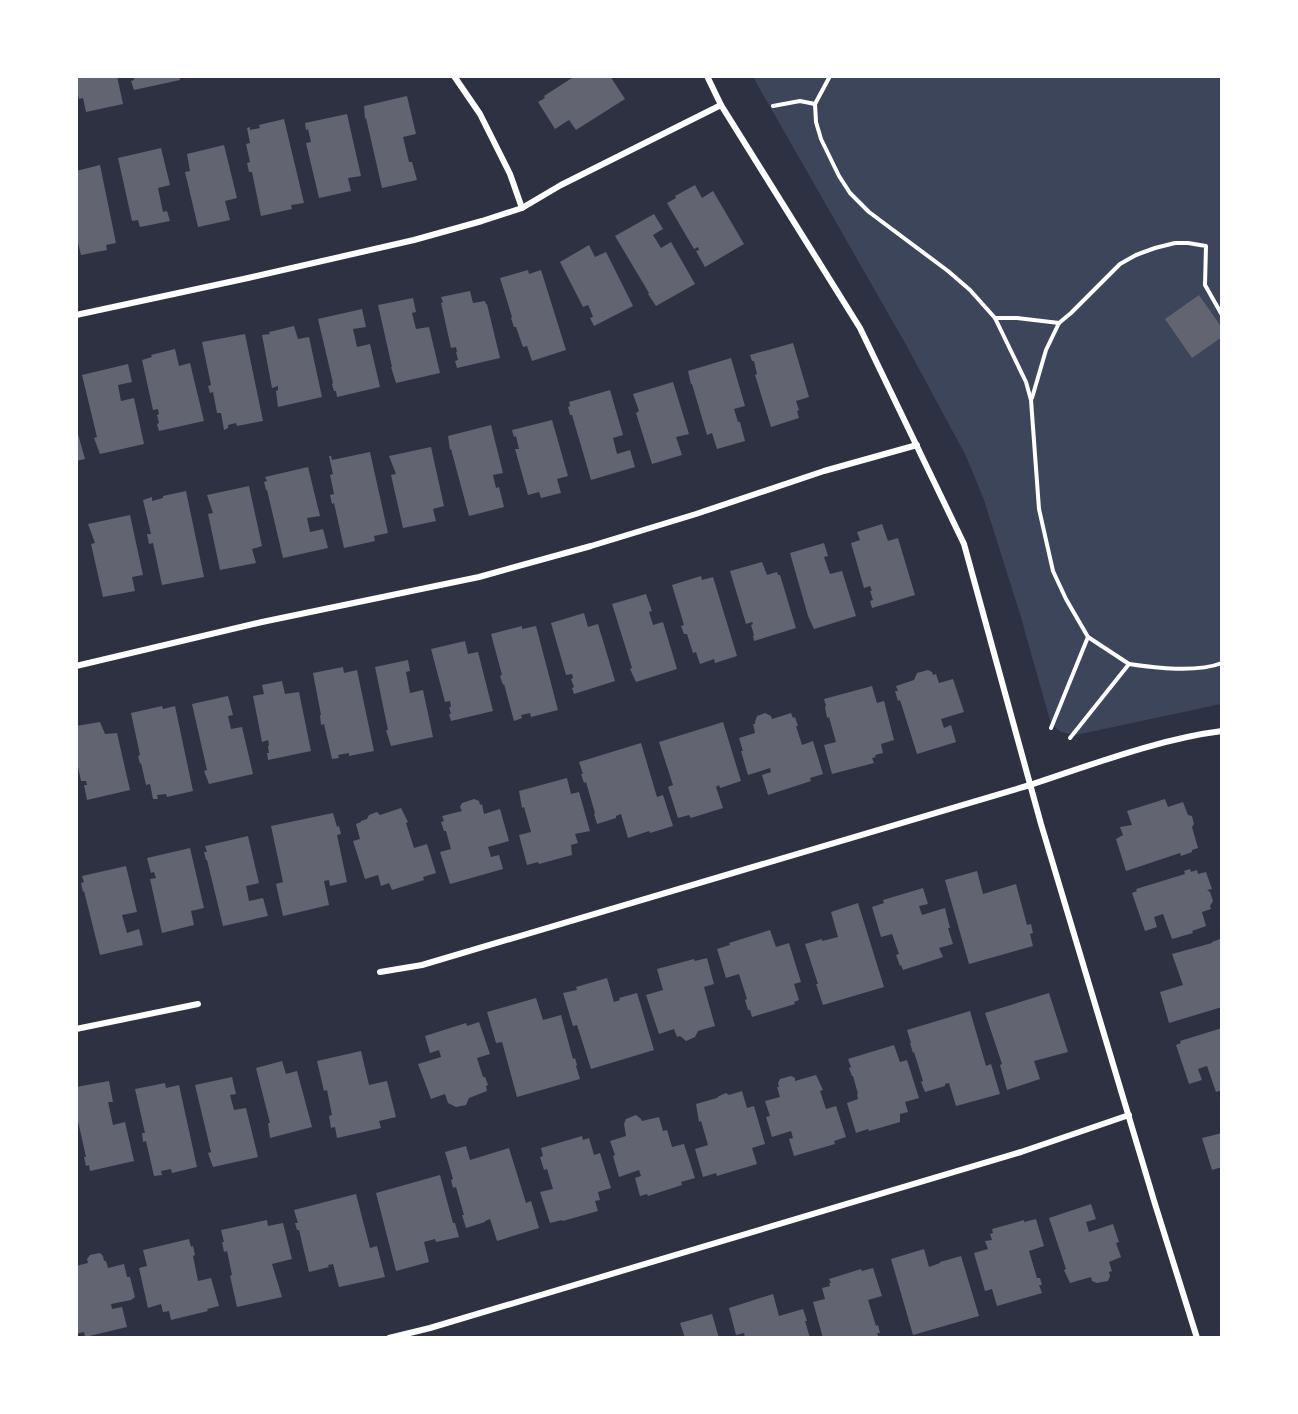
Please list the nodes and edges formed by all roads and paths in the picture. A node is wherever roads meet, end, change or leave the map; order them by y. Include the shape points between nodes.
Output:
1 (454, 76) edge
2 (707, 76) edge
3 (830, 76) edge
4 (815, 104) junction
5 (721, 105) junction
6 (773, 106) dead end
7 (522, 208) junction
8 (76, 315) edge
9 (1221, 315) edge
10 (995, 318) junction
11 (1059, 323) junction
12 (1031, 400) junction
13 (917, 445) junction
14 (1088, 637) junction
15 (1221, 663) edge
16 (1129, 664) junction
17 (76, 666) edge
18 (1051, 728) dead end
19 (1221, 731) edge
20 (1070, 738) dead end
21 (1030, 785) junction
22 (380, 972) dead end
23 (198, 1004) dead end
24 (76, 1029) edge
25 (1129, 1115) junction
26 (389, 1338) edge
27 (1197, 1338) edge

1 - 7 street via 480,114
2 - 5 street
3 - 4 path
4 - 6 path via 800,101
4 - 10 path via 821,139 850,193 869,212 948,271
5 - 7 street
5 - 13 street via 860,328
7 - 8 street via 414,240
9 - 11 path via 1205,285 1206,246 1182,243 1155,248 1120,264
10 - 11 path
10 - 12 path
11 - 12 path
12 - 14 path via 1039,509 1045,538 1065,599
13 - 17 street via 479,577
13 - 21 street via 964,544
14 - 16 path
14 - 18 path
15 - 16 path via 1202,668
16 - 20 path
19 - 21 street via 1193,735
21 - 22 street via 423,965
21 - 25 street
23 - 24 street
25 - 26 street via 1020,1152
25 - 27 street

